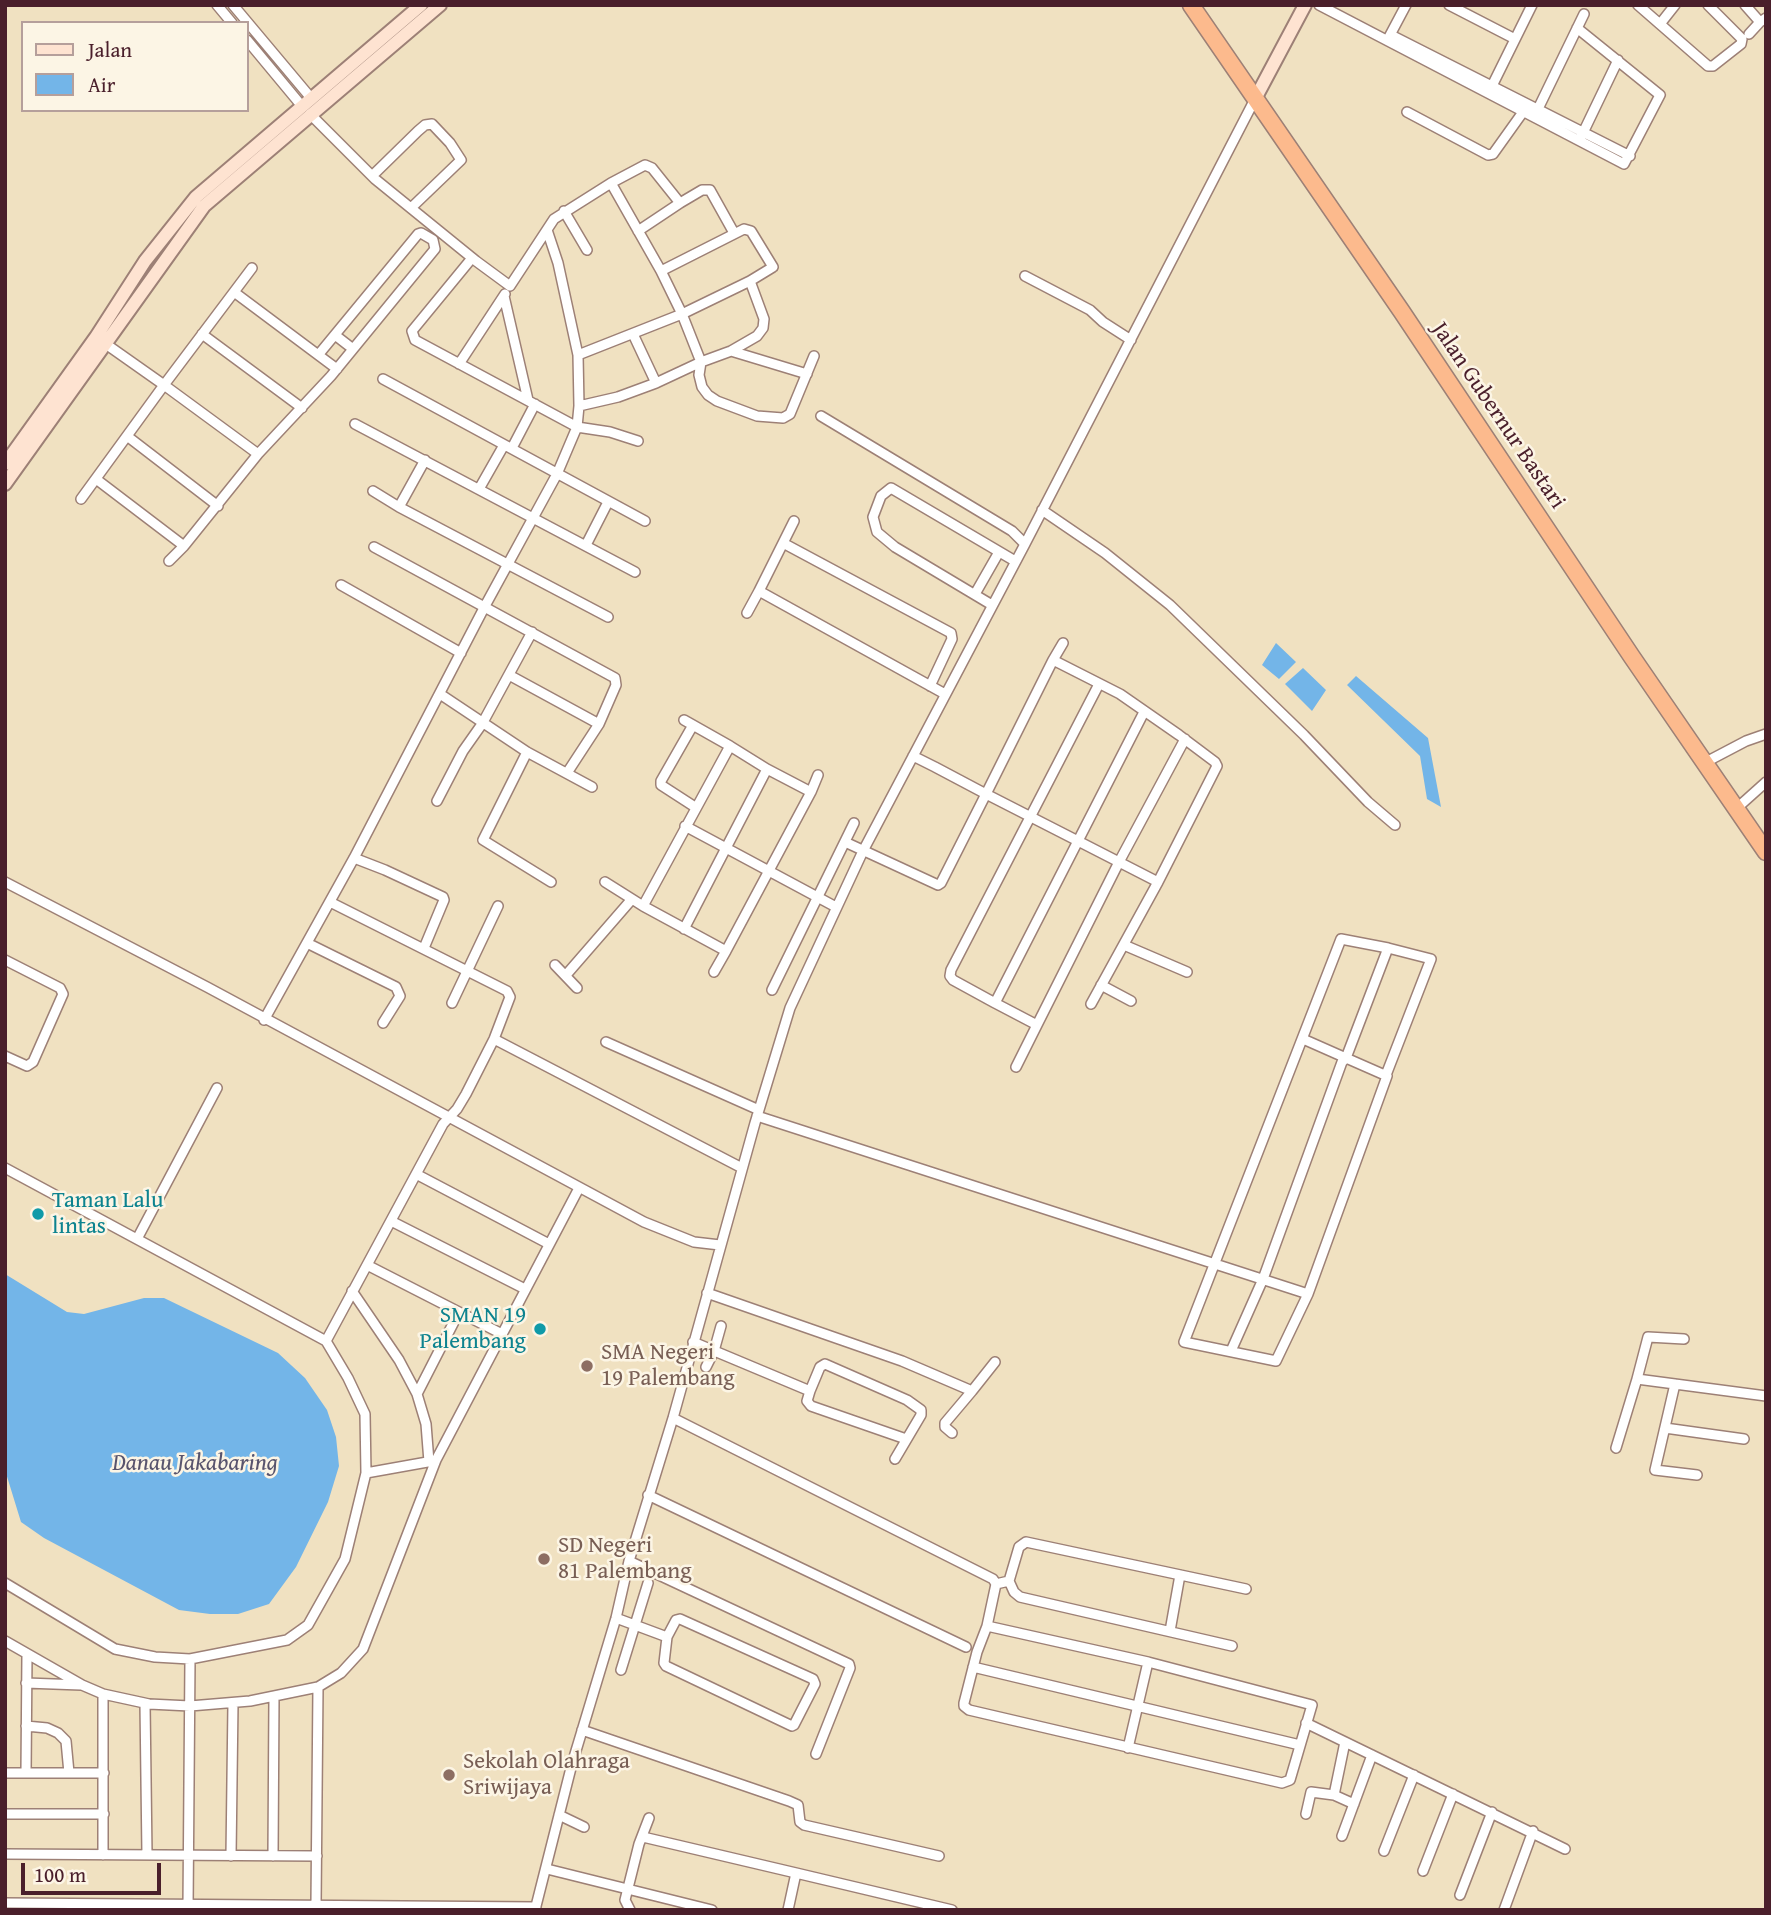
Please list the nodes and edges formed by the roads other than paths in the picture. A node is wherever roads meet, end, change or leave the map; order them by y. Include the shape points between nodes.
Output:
1 (217, 5) edge
2 (233, 5) edge
3 (421, 5) edge
4 (440, 5) edge
5 (1191, 5) edge
6 (1305, 5) edge
7 (1319, 5) edge
8 (1406, 5) edge
9 (1449, 5) edge
10 (1532, 5) edge
11 (1638, 5) edge
12 (1675, 5) edge
13 (1708, 5) edge
14 (1745, 5) edge
15 (1334, 9) edge
16 (1584, 14) dead end
17 (1763, 20) edge
18 (230, 21) edge
19 (245, 21) edge
20 (248, 24) edge
21 (1660, 24) junction
22 (1577, 28) junction
23 (1749, 34) dead end
24 (1389, 38) junction
25 (1515, 39) junction
26 (248, 41) edge
27 (1618, 60) junction
28 (1490, 91) junction
29 (1257, 93) junction
30 (311, 106) junction
31 (1407, 112) dead end
32 (1523, 112) junction
33 (1535, 114) junction
34 (1584, 132) junction
35 (1579, 142) junction
36 (1630, 156) junction
37 (372, 176) junction
38 (611, 183) junction
39 (680, 203) junction
40 (411, 208) junction
41 (564, 211) junction
42 (547, 230) junction
43 (638, 231) junction
44 (734, 233) junction
45 (587, 250) dead end
46 (472, 258) junction
47 (252, 268) dead end
48 (661, 271) junction
49 (1025, 276) dead end
50 (750, 281) junction
51 (510, 286) junction
52 (234, 292) junction
53 (504, 296) junction
54 (682, 314) junction
55 (202, 334) junction
56 (633, 334) junction
57 (335, 335) junction
58 (1131, 340) junction
59 (101, 341) junction
60 (353, 349) junction
61 (731, 351) junction
62 (319, 354) junction
63 (578, 355) junction
64 (814, 356) dead end
65 (701, 362) junction
66 (458, 364) junction
67 (337, 369) junction
68 (807, 374) junction
69 (383, 379) dead end
70 (656, 383) junction
71 (164, 385) junction
72 (531, 402) junction
73 (579, 406) junction
74 (302, 408) junction
75 (821, 416) dead end
76 (355, 425) dead end
77 (576, 427) junction
78 (127, 436) junction
79 (638, 441) dead end
80 (508, 447) junction
81 (258, 454) junction
82 (425, 460) junction
83 (5, 464) edge
84 (557, 474) junction
85 (96, 479) junction
86 (5, 484) edge
87 (479, 489) junction
88 (373, 491) dead end
89 (81, 499) dead end
90 (608, 502) junction
91 (218, 506) junction
92 (399, 507) junction
93 (1042, 510) junction
94 (533, 517) junction
95 (645, 521) dead end
96 (794, 521) dead end
97 (783, 543) junction
98 (1025, 544) junction
99 (586, 545) junction
100 (184, 546) junction
101 (374, 547) dead end
102 (999, 552) junction
103 (169, 561) dead end
104 (1015, 561) junction
105 (508, 564) junction
106 (635, 572) dead end
107 (341, 584) dead end
108 (759, 591) junction
109 (975, 594) junction
110 (992, 605) junction
111 (485, 606) junction
112 (747, 613) dead end
113 (608, 617) dead end
114 (532, 632) junction
115 (1063, 643) dead end
116 (461, 653) junction
117 (1053, 660) junction
118 (509, 675) junction
119 (1099, 684) junction
120 (930, 685) junction
121 (440, 694) junction
122 (945, 694) junction
123 (1144, 712) junction
124 (482, 724) junction
125 (599, 724) junction
126 (1766, 734) edge
127 (1185, 739) junction
128 (730, 746) junction
129 (527, 752) junction
130 (912, 756) junction
131 (1706, 762) junction
132 (767, 769) junction
133 (567, 773) junction
134 (818, 775) dead end
135 (1766, 782) edge
136 (592, 787) dead end
137 (811, 792) junction
138 (986, 794) junction
139 (437, 801) dead end
140 (695, 807) junction
141 (1737, 808) junction
142 (1031, 817) junction
143 (854, 823) dead end
144 (1395, 825) dead end
145 (685, 826) junction
146 (1078, 841) junction
147 (845, 842) junction
148 (726, 848) junction
149 (863, 851) junction
150 (1766, 852) edge
151 (354, 858) junction
152 (1119, 862) junction
153 (769, 871) junction
154 (831, 873) junction
155 (5, 882) edge
156 (606, 882) dead end
157 (847, 882) junction
158 (1158, 882) junction
159 (551, 883) dead end
160 (817, 897) junction
161 (632, 899) junction
162 (330, 902) junction
163 (498, 906) dead end
164 (643, 906) junction
165 (836, 907) junction
166 (684, 929) junction
167 (307, 943) junction
168 (1124, 945) junction
169 (424, 948) junction
170 (1388, 948) junction
171 (726, 951) junction
172 (6, 963) edge
173 (555, 965) dead end
174 (467, 970) junction
175 (714, 972) dead end
176 (1187, 972) dead end
177 (566, 975) junction
178 (1101, 985) junction
179 (577, 988) dead end
180 (772, 990) dead end
181 (1131, 1001) dead end
182 (452, 1003) dead end
183 (995, 1003) junction
184 (1091, 1004) dead end
185 (264, 1020) junction
186 (383, 1023) dead end
187 (1037, 1025) junction
188 (494, 1039) junction
189 (1303, 1039) junction
190 (606, 1042) dead end
191 (5, 1056) edge
192 (1346, 1058) junction
193 (1016, 1067) dead end
194 (1386, 1075) junction
195 (217, 1088) dead end
196 (758, 1113) junction
197 (448, 1118) junction
198 (5, 1168) edge
199 (742, 1168) junction
200 (416, 1174) junction
201 (579, 1188) junction
202 (391, 1220) junction
203 (137, 1240) junction
204 (549, 1244) junction
205 (720, 1245) junction
206 (1216, 1264) junction
207 (367, 1265) junction
208 (1263, 1279) junction
209 (525, 1289) junction
210 (352, 1291) junction
211 (707, 1293) junction
212 (1308, 1294) junction
213 (459, 1312) junction
214 (721, 1326) dead end
215 (502, 1334) junction
216 (1684, 1339) dead end
217 (326, 1341) junction
218 (694, 1342) junction
219 (714, 1351) junction
220 (1231, 1351) junction
221 (995, 1362) dead end
222 (706, 1367) dead end
223 (1637, 1379) junction
224 (1675, 1384) junction
225 (810, 1391) junction
226 (972, 1391) junction
227 (416, 1394) junction
228 (1766, 1396) edge
229 (673, 1418) junction
230 (1665, 1428) junction
231 (952, 1433) dead end
232 (906, 1439) junction
233 (1744, 1439) dead end
234 (1616, 1448) dead end
235 (895, 1459) dead end
236 (432, 1461) junction
237 (366, 1473) junction
238 (1698, 1475) dead end
239 (648, 1495) junction
240 (629, 1561) junction
241 (1180, 1575) junction
242 (1009, 1581) junction
243 (5, 1583) edge
244 (648, 1583) dead end
245 (996, 1584) junction
246 (1246, 1589) dead end
247 (616, 1618) junction
248 (636, 1624) junction
249 (987, 1626) junction
250 (1170, 1630) junction
251 (667, 1637) junction
252 (5, 1641) edge
253 (1232, 1646) dead end
254 (966, 1647) dead end
255 (27, 1654) junction
256 (190, 1659) junction
257 (1148, 1662) junction
258 (973, 1667) junction
259 (621, 1670) dead end
260 (26, 1683) junction
261 (82, 1685) junction
262 (317, 1687) junction
263 (103, 1695) junction
264 (274, 1696) junction
265 (233, 1703) junction
266 (145, 1704) junction
267 (190, 1706) junction
268 (1138, 1707) junction
269 (1306, 1723) junction
270 (26, 1726) junction
271 (582, 1730) junction
272 (1345, 1742) junction
273 (1300, 1745) junction
274 (1128, 1748) junction
275 (816, 1754) dead end
276 (1372, 1755) junction
277 (5, 1773) edge
278 (26, 1773) junction
279 (69, 1773) junction
280 (104, 1773) junction
281 (1414, 1775) junction
282 (1453, 1794) junction
283 (1334, 1795) junction
284 (1354, 1804) junction
285 (1492, 1812) junction
286 (5, 1814) edge
287 (104, 1814) junction
288 (1306, 1814) dead end
289 (559, 1815) junction
290 (649, 1818) dead end
291 (584, 1827) dead end
292 (1533, 1831) junction
293 (1342, 1836) dead end
294 (643, 1837) junction
295 (1565, 1849) dead end
296 (1384, 1851) dead end
297 (5, 1854) edge
298 (103, 1855) junction
299 (147, 1855) junction
300 (189, 1855) junction
301 (231, 1856) junction
302 (273, 1856) junction
303 (317, 1856) junction
304 (939, 1856) dead end
305 (547, 1869) junction
306 (1423, 1871) dead end
307 (796, 1873) junction
308 (628, 1889) junction
309 (1461, 1895) dead end
310 (5, 1903) edge
311 (316, 1905) junction
312 (188, 1907) edge
313 (536, 1908) edge
314 (630, 1910) edge
315 (712, 1910) edge
316 (788, 1910) edge
317 (953, 1910) edge
318 (1504, 1910) edge

1 - 18 street
2 - 19 street
3 - 30 street
4 - 30 street
5 - 29 highway, Jalan Gubernur Bastari
6 - 29 street
7 - 15 street
8 - 24 street
9 - 25 street
10 - 25 street
11 - 21 street
12 - 21 street
13 - 21 street via 1742,39 1713,66
14 - 17 street
15 - 24 street
16 - 22 street
17 - 23 street
20 - 30 street
22 - 27 street
22 - 33 street
24 - 28 street
25 - 28 street
26 - 30 street
27 - 34 street
27 - 36 street via 1660,95
28 - 32 street
28 - 33 street
29 - 58 street
29 - 131 highway, Jalan Gubernur Bastari
30 - 37 street
30 - 59 street via 204,206
31 - 32 street via 1488,156
32 - 33 street
33 - 34 street
33 - 35 street
34 - 35 street
34 - 36 street
35 - 36 street via 1622,164
37 - 40 street
37 - 40 street via 425,125 432,124 461,160
38 - 39 street via 649,165
38 - 41 street
38 - 43 street
39 - 43 street
39 - 44 street via 710,190
40 - 46 street
41 - 42 street
41 - 45 street
42 - 51 street
42 - 63 street
43 - 48 street
44 - 48 street
44 - 50 street via 751,231 772,266
46 - 51 street
46 - 66 street via 412,331 415,340
47 - 52 street
48 - 54 street
49 - 58 street via 1090,310
50 - 54 street
50 - 61 street via 763,328
51 - 53 street
52 - 55 street
52 - 62 street
53 - 66 street
53 - 72 street
54 - 56 street
54 - 65 street
55 - 71 street
55 - 74 street
56 - 63 street
56 - 70 street
57 - 60 street
57 - 60 street via 418,234 433,240 435,249
57 - 62 street
58 - 93 street
59 - 71 street
59 - 83 street
59 - 86 street
60 - 67 street
61 - 65 street
61 - 68 street
62 - 67 street
63 - 73 street
64 - 68 street
65 - 68 street via 699,375 708,395 757,416 783,418 790,414
65 - 70 street
66 - 72 street
67 - 74 street
69 - 80 street
70 - 73 street
71 - 78 street
71 - 81 street
72 - 77 street
72 - 80 street
73 - 77 street
74 - 81 street
75 - 98 street via 1012,531
76 - 82 street
77 - 79 street
77 - 84 street
78 - 85 street
78 - 91 street
80 - 84 street
80 - 87 street
81 - 91 street
82 - 87 street
82 - 92 street
84 - 90 street
84 - 94 street
85 - 89 street
85 - 100 street
87 - 94 street
88 - 92 street
90 - 95 street
90 - 99 street
91 - 100 street
92 - 105 street
93 - 98 street
93 - 144 street via 1170,605
94 - 99 street
94 - 105 street
96 - 97 street
97 - 108 street
97 - 120 street via 951,633 953,639
98 - 104 street
99 - 106 street
100 - 103 street
101 - 111 street
102 - 104 street
102 - 109 street
102 - 109 street via 891,488 881,496 873,517 877,532
104 - 110 street
105 - 111 street
105 - 113 street
107 - 116 street
108 - 112 street
108 - 120 street
109 - 110 street
110 - 122 street
111 - 114 street
111 - 116 street
114 - 118 street
114 - 125 street via 615,678
115 - 117 street
116 - 121 street
117 - 119 street
117 - 138 street
118 - 124 street
118 - 125 street
119 - 123 street
119 - 142 street
120 - 122 street
121 - 124 street
121 - 151 street
122 - 130 street
123 - 127 street
123 - 146 street
124 - 129 street
124 - 139 street
125 - 133 street
126 - 131 street
127 - 152 street
127 - 158 street via 1217,766
128 - 132 street
128 - 140 street
128 - 140 street via 688,722 661,785
129 - 133 street
129 - 159 street via 483,840
130 - 138 street
130 - 149 street
131 - 141 highway, Jalan Gubernur Bastari
132 - 137 street
132 - 148 street
133 - 136 street
134 - 137 street
135 - 141 street
137 - 153 street
138 - 142 street
138 - 149 street via 938,885
140 - 145 street
141 - 150 highway, Jalan Gubernur Bastari
142 - 146 street
142 - 183 street via 950,976
143 - 147 street
145 - 148 street
145 - 164 street
146 - 152 street
146 - 183 street
147 - 149 street
147 - 154 street
148 - 153 street
148 - 166 street
149 - 157 street
151 - 162 street
151 - 169 street via 443,897
152 - 158 street
152 - 187 street
153 - 160 street
153 - 171 street
154 - 157 street
154 - 160 street
155 - 185 street
156 - 161 street
157 - 165 street
158 - 168 street
160 - 165 street
160 - 180 street
161 - 164 street
161 - 177 street
162 - 167 street
162 - 169 street
163 - 174 street
164 - 166 street
165 - 196 street via 786,1018
166 - 171 street
167 - 185 street
167 - 186 street via 396,987 400,996
168 - 176 street
168 - 178 street
169 - 174 street
170 - 189 street via 1341,939
170 - 192 street
170 - 194 street via 1431,959
171 - 175 street
172 - 191 street via 60,988 63,994 31,1065
173 - 177 street
174 - 182 street
174 - 188 street via 510,993
177 - 179 street
178 - 181 street
178 - 184 street
183 - 187 street
185 - 197 street
187 - 193 street
188 - 197 street
188 - 199 street
189 - 192 street
189 - 206 street
190 - 196 street
192 - 194 street
192 - 208 street
194 - 212 street
195 - 203 street
196 - 199 street
196 - 206 street
197 - 200 street
197 - 201 street
198 - 203 street
199 - 205 street
200 - 202 street
200 - 204 street
201 - 204 street
201 - 205 street via 662,1230 694,1242
202 - 207 street
202 - 209 street
203 - 217 street
204 - 209 street
205 - 211 street
206 - 208 street
206 - 220 street via 1184,1342
207 - 210 street
207 - 213 street
208 - 212 street
208 - 220 street
209 - 215 street
210 - 217 street
210 - 227 street via 399,1360
211 - 218 street
211 - 226 street via 902,1361
212 - 220 street via 1276,1361
213 - 215 street
213 - 227 street
214 - 219 street
215 - 236 street
216 - 223 street via 1648,1337
217 - 237 street via 365,1414
218 - 219 street
218 - 229 street
219 - 222 street
219 - 225 street
221 - 226 street
223 - 224 street
223 - 234 street
224 - 228 street
224 - 230 street
225 - 232 street via 807,1401 811,1406
225 - 232 street via 825,1364 907,1400 922,1412
226 - 231 street via 945,1423
227 - 236 street
229 - 239 street
229 - 245 street
230 - 233 street
230 - 238 street via 1656,1470
232 - 235 street
236 - 237 street
236 - 262 street via 363,1649 341,1673
237 - 256 street via 345,1559 307,1625 287,1640
239 - 240 street
239 - 254 street
240 - 247 street
240 - 275 street via 849,1664
241 - 242 street via 1026,1542 1019,1547
241 - 246 street
241 - 250 street
242 - 245 street
242 - 250 street via 1020,1597
243 - 256 street via 115,1649
244 - 248 street
245 - 249 street
247 - 248 street
247 - 271 street
248 - 251 street
248 - 259 street
249 - 257 street
249 - 258 street
250 - 253 street
251 - 251 street via 680,1619 813,1679 815,1684 792,1726 666,1666
252 - 255 street
255 - 260 street
255 - 261 street
256 - 267 street
257 - 268 street
257 - 269 street via 1312,1705
258 - 268 street
258 - 274 street via 964,1703 969,1710
260 - 261 street
260 - 270 street
261 - 263 street
262 - 264 street
262 - 303 street
263 - 266 street
263 - 280 street
264 - 265 street
264 - 302 street
265 - 267 street
265 - 301 street
266 - 267 street
266 - 299 street
267 - 300 street
268 - 273 street
268 - 274 street
269 - 272 street
269 - 273 street
270 - 278 street
270 - 279 street via 47,1728 66,1741
271 - 289 street
271 - 304 street via 789,1801 798,1805 804,1825
272 - 276 street
272 - 283 street
273 - 274 street via 1290,1780 1282,1783
276 - 281 street
276 - 284 street
277 - 278 street
278 - 279 street
279 - 280 street
280 - 287 street
281 - 282 street
281 - 296 street
282 - 285 street
282 - 306 street
283 - 284 street
283 - 288 street via 1311,1793
284 - 293 street
285 - 292 street
285 - 309 street
286 - 287 street
287 - 298 street
289 - 291 street
289 - 305 street
290 - 294 street
292 - 295 street
292 - 318 street
294 - 307 street
294 - 308 street
297 - 298 street
298 - 299 street
299 - 300 street
300 - 301 street
300 - 312 street
301 - 302 street
302 - 303 street
303 - 311 street
305 - 308 street
305 - 313 street
307 - 316 street
307 - 317 street
308 - 314 street via 625,1900
308 - 315 street
310 - 312 street
311 - 312 street
311 - 313 street

